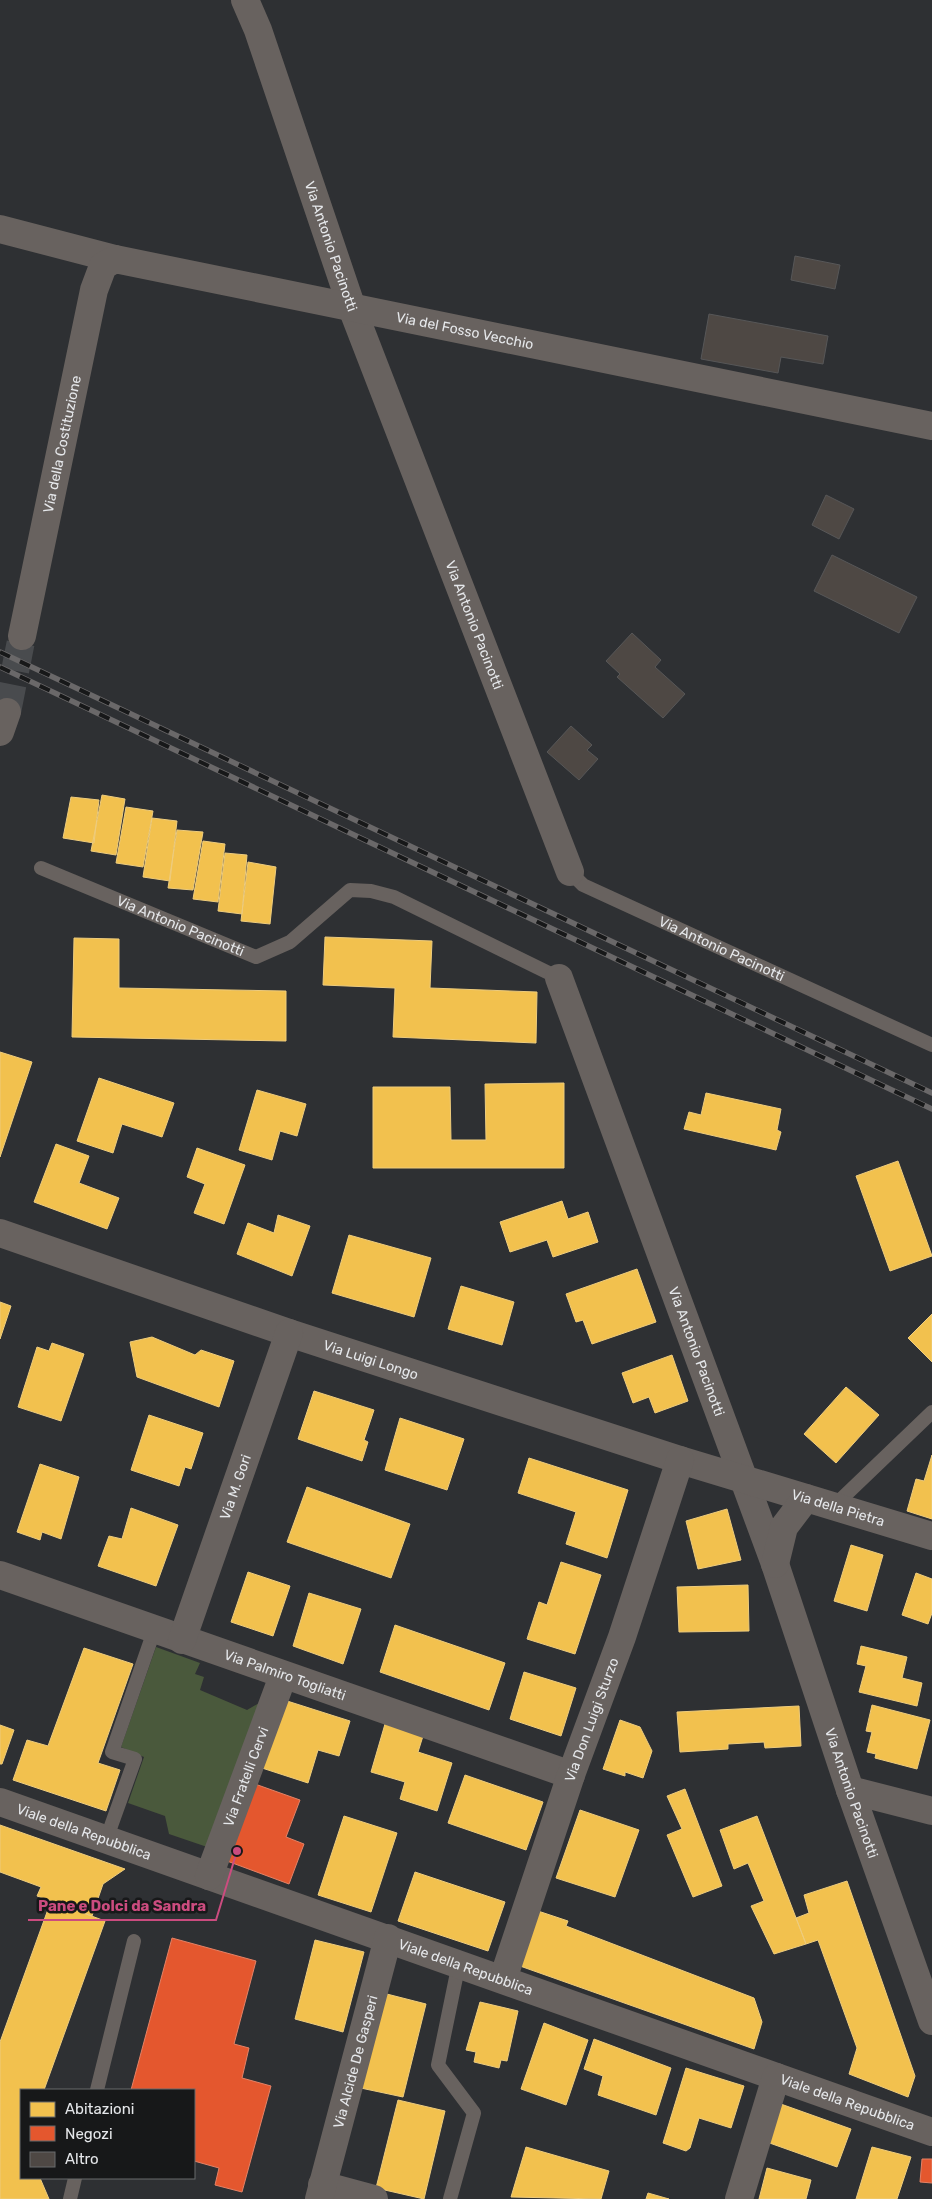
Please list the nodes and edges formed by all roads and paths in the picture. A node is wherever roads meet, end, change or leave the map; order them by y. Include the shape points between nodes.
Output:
1 (245, 0) edge
2 (0, 229) edge
3 (115, 259) junction
4 (352, 308) junction
5 (932, 426) edge
6 (22, 636) tunnel mouth
7 (41, 868) dead end
8 (570, 872) joint
9 (559, 978) joint
10 (932, 1045) edge
11 (0, 1233) edge
12 (289, 1333) junction
13 (932, 1412) edge
14 (680, 1460) junction
15 (744, 1479) junction
16 (806, 1498) junction
17 (834, 1506) junction
18 (932, 1536) edge
19 (774, 1564) junction
20 (0, 1575) edge
21 (154, 1631) junction
22 (182, 1640) junction
23 (283, 1676) junction
24 (570, 1775) junction
25 (850, 1790) junction
26 (0, 1802) edge
27 (932, 1811) edge
28 (106, 1840) junction
29 (209, 1876) junction
30 (388, 1938) junction
31 (134, 1941) dead end
32 (458, 1963) junction
33 (503, 1979) junction
34 (932, 2021) edge
35 (776, 2077) junction
36 (97, 2089) edge
37 (932, 2132) edge
38 (75, 2179) edge
39 (320, 2192) edge
40 (70, 2199) edge
41 (374, 2199) edge
42 (450, 2199) edge
43 (739, 2199) edge

1 - 4 street, Via Antonio Pacinotti
2 - 3 street, Via del Fosso Vecchio
3 - 4 street, Via del Fosso Vecchio
3 - 6 street, Via della Costituzione via 103,266 94,290
4 - 5 street, Via del Fosso Vecchio
4 - 8 street, Via Antonio Pacinotti
7 - 9 lane, Via Antonio Pacinotti via 256,957 290,942 350,890 371,891 394,897
8 - 10 lane, Via Antonio Pacinotti via 583,885
9 - 15 street, Via Antonio Pacinotti
11 - 12 street, Via Luigi Longo
12 - 14 street, Via Luigi Longo
12 - 22 street, Via M. Gori
13 - 17 lane
14 - 15 street, Via Luigi Longo
14 - 24 street, Via Don Luigi Sturzo via 622,1637
15 - 16 street, Via della Pietra
15 - 19 street, Via Antonio Pacinotti
16 - 17 street, Via della Pietra
16 - 19 street via 784,1527
17 - 18 street, Via della Pietra
19 - 25 street, Via Antonio Pacinotti
20 - 21 street, Via Palmiro Togliatti
21 - 22 street, Via Palmiro Togliatti
21 - 28 lane via 112,1752 135,1759
22 - 23 street, Via Palmiro Togliatti
23 - 24 street, Via Palmiro Togliatti
23 - 29 street, Via Fratelli Cervi
24 - 33 street, Via Don Luigi Sturzo
25 - 27 street
25 - 34 street, Via Antonio Pacinotti
26 - 28 street, Viale della Repubblica
28 - 29 street, Viale della Repubblica
29 - 30 street, Viale della Repubblica
30 - 32 street, Viale della Repubblica
30 - 39 street, Via Alcide De Gasperi
31 - 36 lane
32 - 33 street, Viale della Repubblica
32 - 42 lane via 438,2065 474,2113
33 - 35 street, Viale della Repubblica
35 - 37 street, Viale della Repubblica
35 - 43 street
38 - 40 lane
39 - 41 street, Via Alcide De Gasperi

